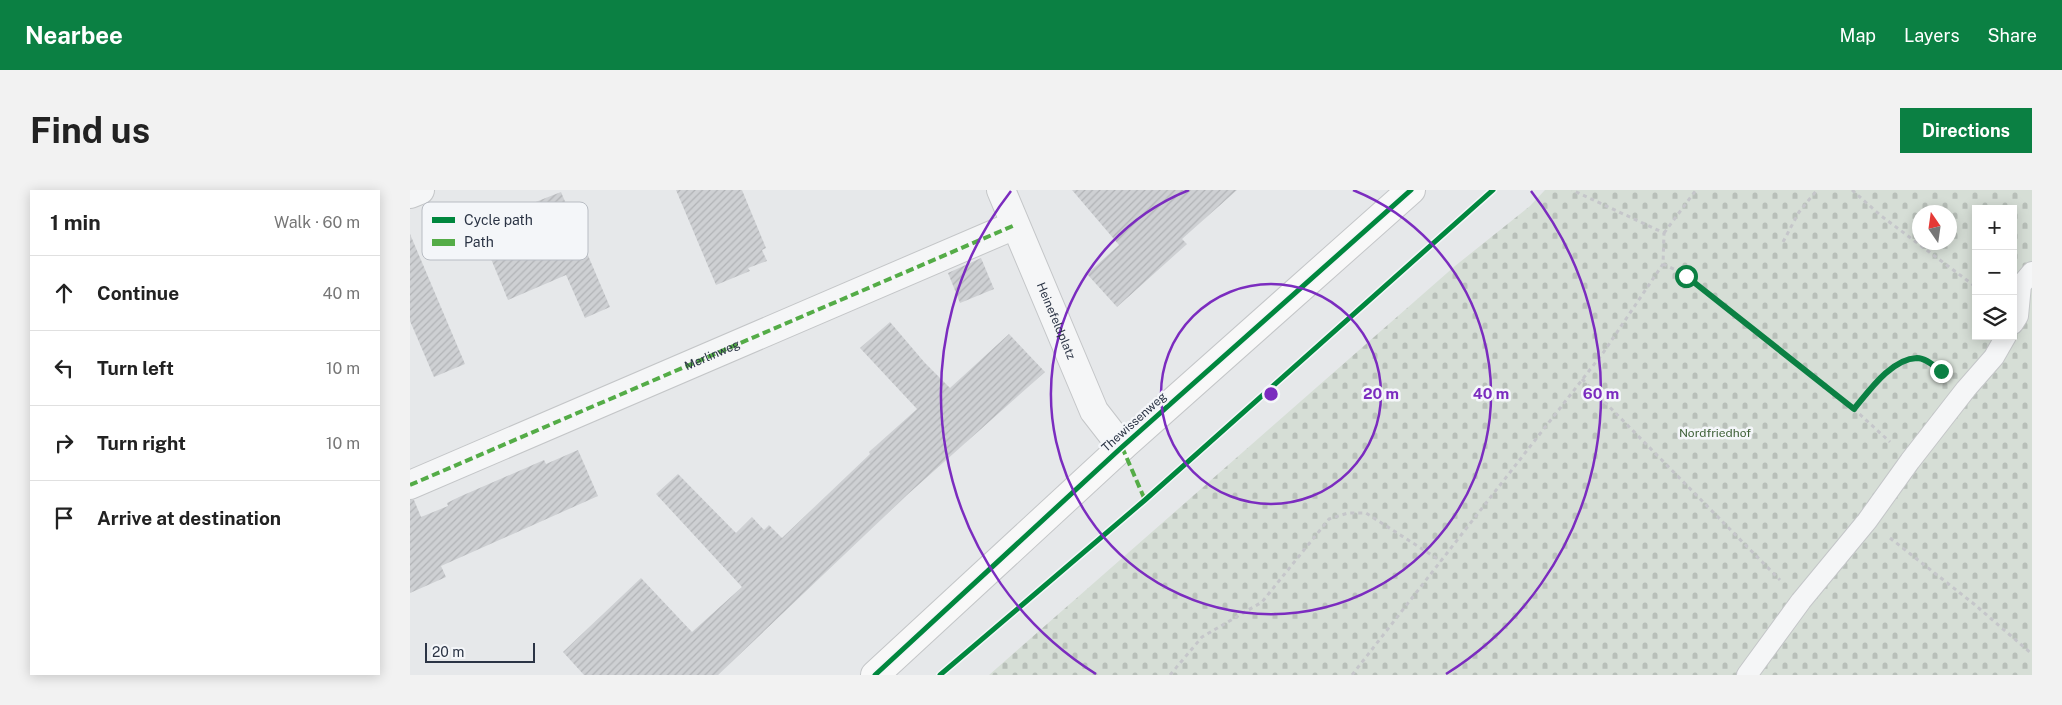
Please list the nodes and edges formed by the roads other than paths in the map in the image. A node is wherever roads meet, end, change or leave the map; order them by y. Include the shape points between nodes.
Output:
1 (420, 190) edge
2 (1000, 190) edge
3 (1412, 190) edge
4 (410, 194) edge
5 (1015, 225) junction
6 (2032, 272) edge
7 (2017, 318) edge
8 (2004, 340) edge
9 (1122, 447) junction
10 (410, 485) edge
11 (876, 675) edge
12 (1746, 675) edge

1 - 4 street
2 - 5 street, Heinefeldplatz
3 - 9 street, Thewissenweg
5 - 9 street, Heinefeldplatz via 1094,411
5 - 10 street, Merlinweg
6 - 7 lane via 2021,285
8 - 12 lane via 1868,521 1801,601
9 - 11 street, Thewissenweg

